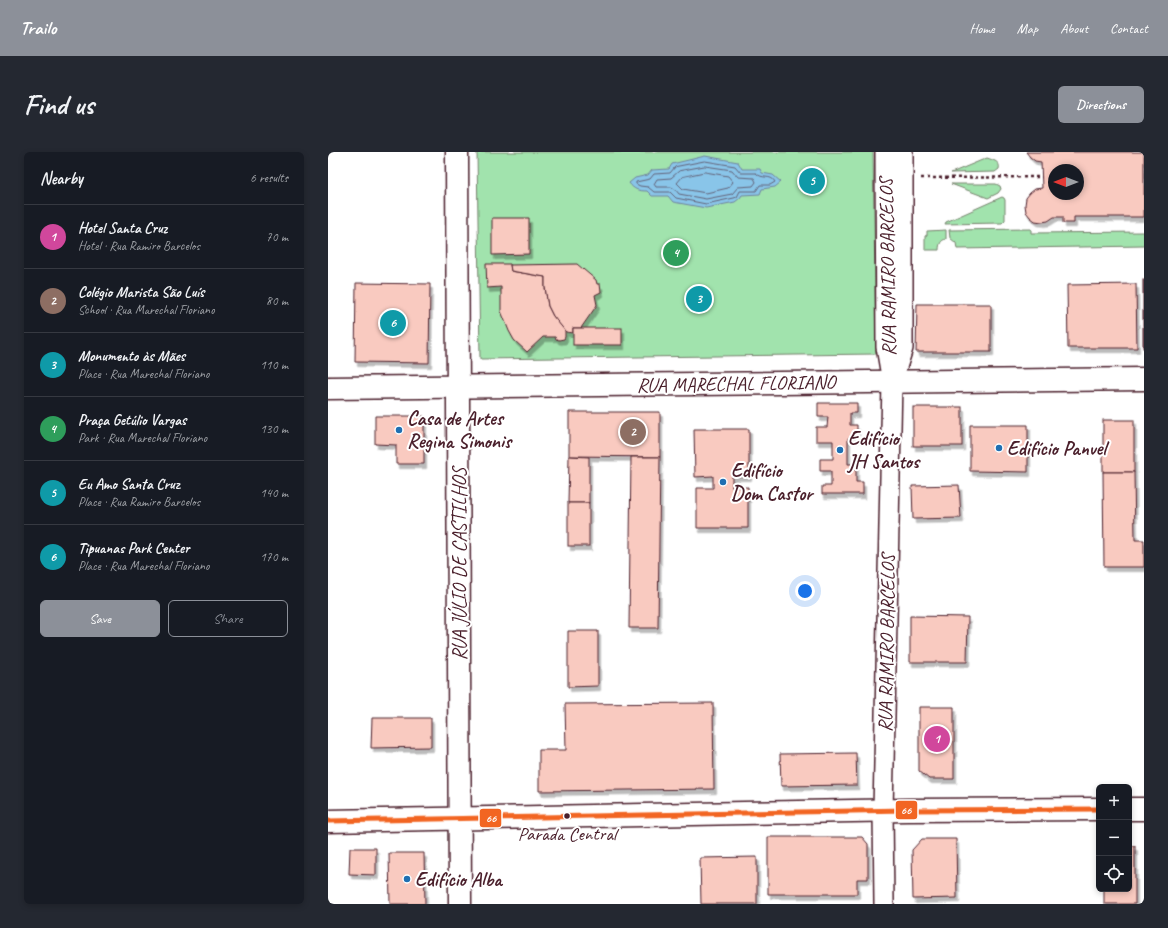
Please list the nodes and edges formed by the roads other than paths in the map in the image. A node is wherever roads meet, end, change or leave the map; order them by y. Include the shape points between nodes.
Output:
1 (457, 152) edge
2 (885, 152) edge
3 (903, 152) edge
4 (1144, 379) edge
5 (892, 382) junction
6 (458, 386) junction
7 (328, 388) edge
8 (1096, 809) edge
9 (1132, 809) edge
10 (1144, 809) edge
11 (883, 811) junction
12 (460, 818) junction
13 (328, 821) edge
14 (460, 904) edge
15 (884, 904) edge

1 - 6 street, RUA JÚLIO DE CASTILHOS
2 - 5 street, RUA RAMIRO BARCELOS via 886,347
3 - 5 street, RUA RAMIRO BARCELOS via 903,348
4 - 5 street, RUA MARECHAL FLORIANO
5 - 6 street, RUA MARECHAL FLORIANO
5 - 11 street, RUA RAMIRO BARCELOS
6 - 7 street, RUA MARECHAL FLORIANO
6 - 12 street, RUA JÚLIO DE CASTILHOS
8 - 11 street
9 - 10 street
11 - 12 street
11 - 15 street, RUA RAMIRO BARCELOS
12 - 13 street
12 - 14 street, RUA JÚLIO DE CASTILHOS

